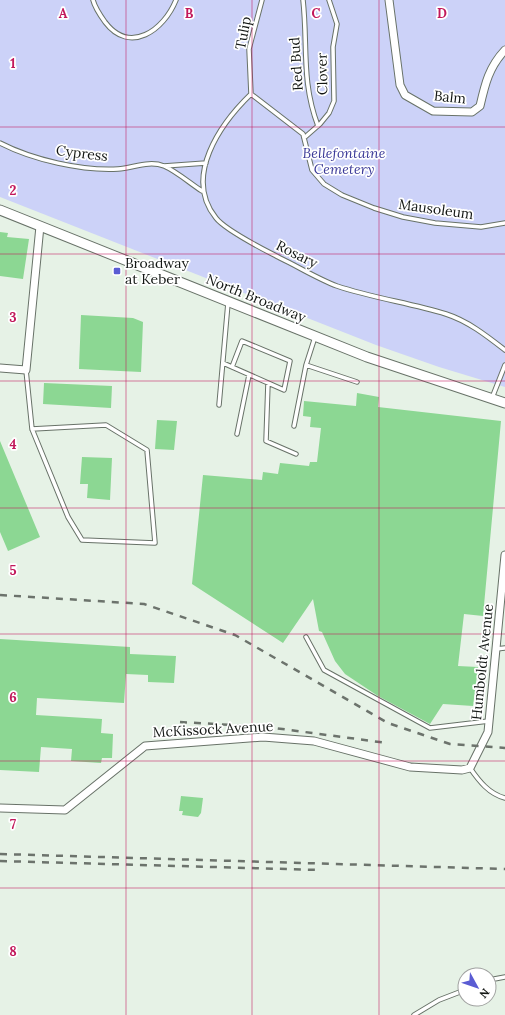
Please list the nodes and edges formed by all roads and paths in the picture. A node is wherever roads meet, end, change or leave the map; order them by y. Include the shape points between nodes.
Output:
1 (93, 0) edge
2 (176, 0) edge
3 (262, 0) edge
4 (303, 0) edge
5 (329, 0) edge
6 (389, 0) edge
7 (505, 50) edge
8 (251, 94) junction
9 (318, 126) junction
10 (304, 138) junction
11 (0, 143) edge
12 (206, 163) junction
13 (164, 166) junction
14 (202, 191) junction
15 (0, 210) edge
16 (505, 224) edge
17 (40, 226) junction
18 (228, 302) junction
19 (315, 336) junction
20 (505, 350) edge
21 (223, 363) junction
22 (306, 365) junction
23 (505, 365) edge
24 (232, 367) junction
25 (0, 368) edge
26 (26, 370) junction
27 (249, 375) junction
28 (357, 382) dead end
29 (268, 383) junction
30 (492, 399) junction
31 (505, 403) edge
32 (219, 405) dead end
33 (294, 426) dead end
34 (32, 429) junction
35 (237, 434) dead end
36 (296, 454) dead end
37 (505, 555) edge
38 (502, 620) edge
39 (306, 637) dead end
40 (505, 648) edge
41 (496, 649) junction
42 (489, 721) junction
43 (470, 768) junction
44 (505, 798) edge
45 (0, 808) edge
46 (457, 993) edge
47 (414, 1015) edge

1 - 2 lane via 109,26 126,38 144,36 160,25 172,11
3 - 8 lane, Tulip via 249,49
4 - 9 lane, Red Bud via 306,81
5 - 9 lane, Clover via 337,24 333,47 334,101 329,113
6 - 7 street, Balm via 400,85 405,95 433,111 472,112 480,106 487,76 492,65
8 - 10 lane via 303,134
8 - 12 lane via 234,111 216,137
9 - 10 lane, Clover
10 - 16 lane, Mausoleum via 312,170 324,184 342,195 374,208 435,223 481,226
11 - 13 lane, Cypress via 19,153 70,165 118,169 148,164
12 - 13 lane, Cypress
12 - 14 lane
13 - 14 lane, Cypress
14 - 20 lane, Rosary via 216,219 268,252 336,285 387,301 447,314 482,332
15 - 17 main road, North Broadway
17 - 18 main road, North Broadway
17 - 26 street
18 - 19 main road, North Broadway
18 - 21 lane
19 - 22 lane
19 - 30 main road, North Broadway via 396,367
21 - 24 lane
21 - 32 lane
22 - 28 lane
22 - 33 lane
23 - 30 lane
24 - 27 lane
24 - 29 lane via 242,341 290,361 284,390
25 - 26 street
26 - 34 lane
27 - 29 lane
27 - 35 lane
29 - 36 lane via 266,441
30 - 31 main road, North Broadway
34 - 34 lane via 68,517 82,540 156,543 148,450 106,425
37 - 38 street, Humboldt Avenue
38 - 41 street, Humboldt Avenue
39 - 42 lane via 324,670 430,728
40 - 41 lane
41 - 42 street, Humboldt Avenue
42 - 43 street, Humboldt Avenue via 488,732
43 - 44 lane via 492,793
43 - 45 street, McKissock Avenue via 462,770 410,767 314,741 263,737 145,746 65,810
46 - 47 lane via 439,1000

